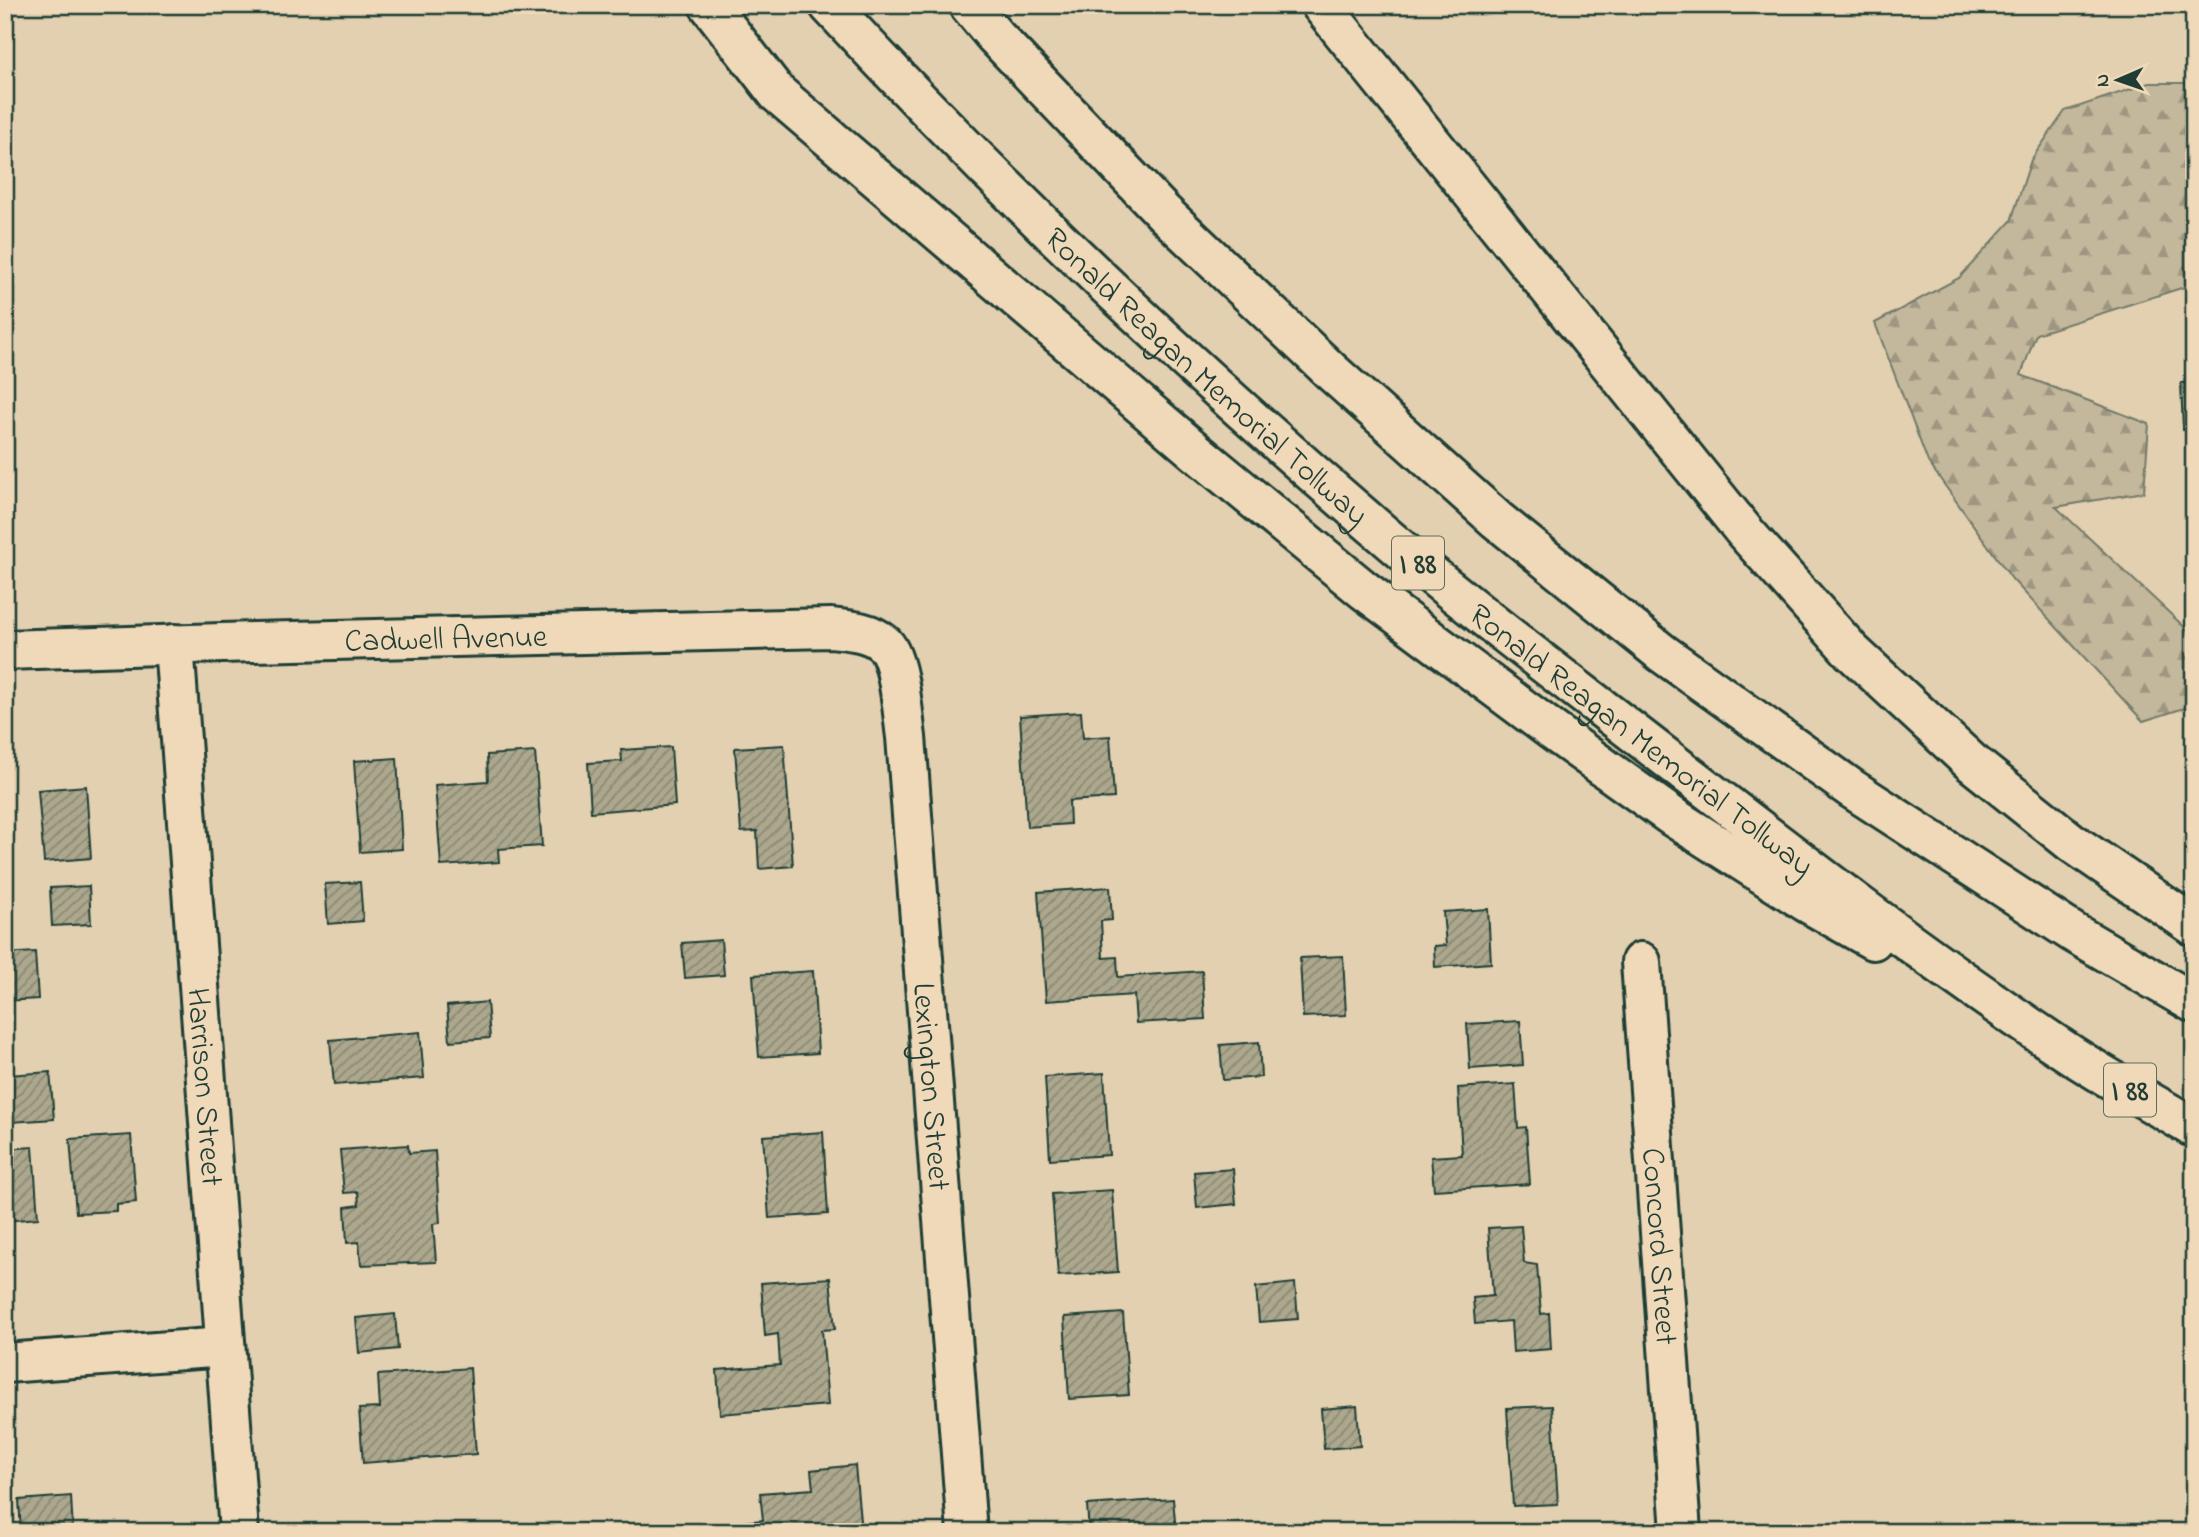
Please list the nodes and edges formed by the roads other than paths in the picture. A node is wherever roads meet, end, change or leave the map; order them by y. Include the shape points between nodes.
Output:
1 (709, 5) edge
2 (830, 5) edge
3 (969, 5) edge
4 (1321, 5) edge
5 (174, 644) junction
6 (885, 644) joint
7 (5, 650) edge
8 (2194, 926) edge
9 (1641, 962) dead end
10 (2194, 1003) edge
11 (2066, 1052) junction
12 (2194, 1128) edge
13 (225, 1347) junction
14 (5, 1363) edge
15 (239, 1532) edge
16 (967, 1532) edge
17 (1681, 1532) edge

1 - 11 main road via 777,93 1364,590 1673,817 1806,902
2 - 11 main road, Ronald Reagan Memorial Tollway / I 88 via 1115,295 1414,560 1731,808
3 - 10 main road via 1164,213 1497,520 1662,653 1852,789 2074,933
4 - 8 main road via 1744,531 1852,652 1971,762 2071,842
5 - 6 main road, Cadwell Avenue via 831,628 863,632
5 - 7 main road, Cadwell Avenue
5 - 13 main road, Harrison Street
6 - 16 main road, Lexington Street via 900,690 906,737
9 - 17 main road, Concord Street
11 - 12 main road, Ronald Reagan Memorial Tollway / I 88
13 - 14 main road
13 - 15 main road, Harrison Street

